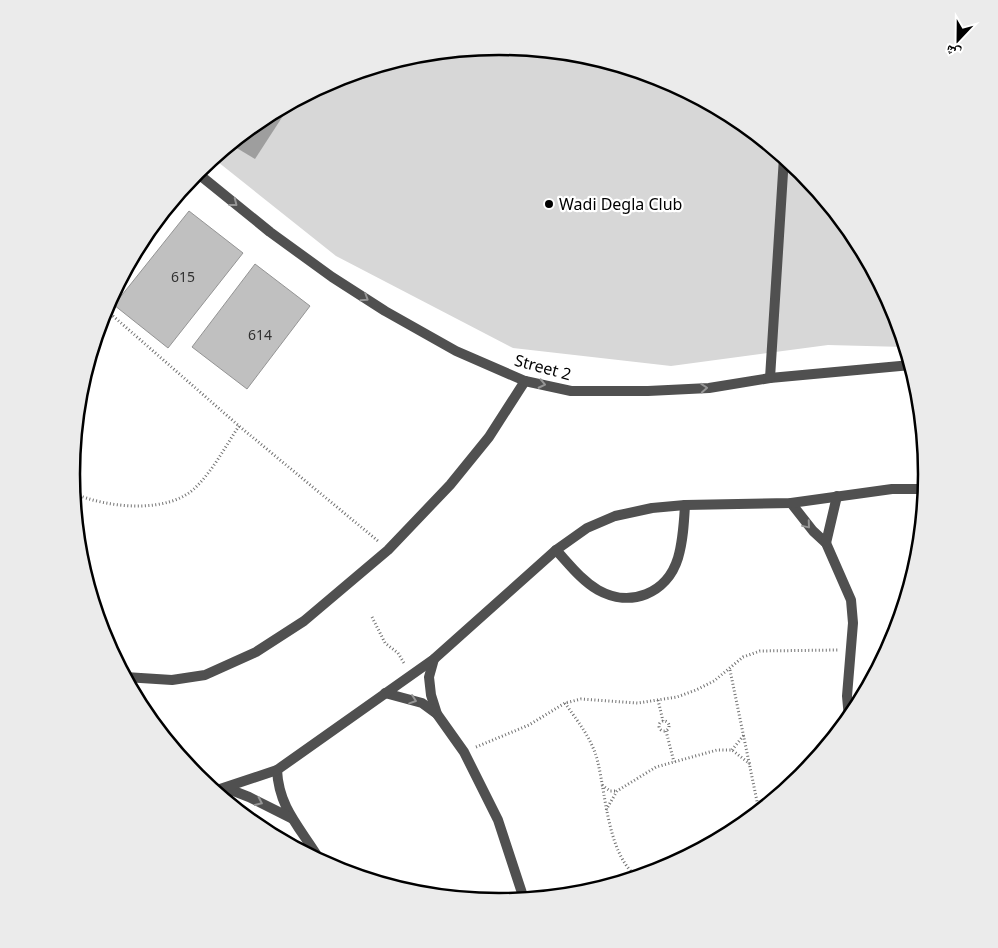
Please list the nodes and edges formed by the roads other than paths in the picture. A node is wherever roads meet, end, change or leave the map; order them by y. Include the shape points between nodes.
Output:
1 (783, 167) edge
2 (203, 178) edge
3 (904, 366) edge
4 (770, 378) junction
5 (525, 381) junction
6 (917, 489) edge
7 (838, 496) junction
8 (791, 503) junction
9 (685, 505) junction
10 (826, 543) junction
11 (556, 550) junction
12 (434, 659) junction
13 (133, 678) edge
14 (385, 693) junction
15 (848, 706) edge
16 (437, 714) junction
17 (277, 770) junction
18 (226, 788) junction
19 (223, 789) edge
20 (291, 818) junction
21 (314, 850) edge
22 (522, 892) edge

1 - 4 street
2 -> 5 street, Street 2 via 270,232 385,311 456,351
3 - 4 street, Street 2
5 -> 4 street, Street 2 via 571,391 648,392 709,388
5 - 13 street via 468,464 388,550 304,621 256,652 205,675 172,680
6 - 7 street
7 - 8 street
7 - 10 street
8 - 9 street
8 -> 10 street
9 - 11 street via 615,516 587,528
9 - 11 street via 683,536 673,568 655,592 635,599 598,590
10 - 15 street via 851,600 853,623
11 - 12 street
12 - 14 street
12 - 16 street via 429,677
14 -> 16 street via 422,703
14 - 17 street
16 - 22 street via 464,752 498,820
17 - 18 street
17 - 20 street via 278,787
18 - 19 street
18 -> 20 street
20 - 21 street

